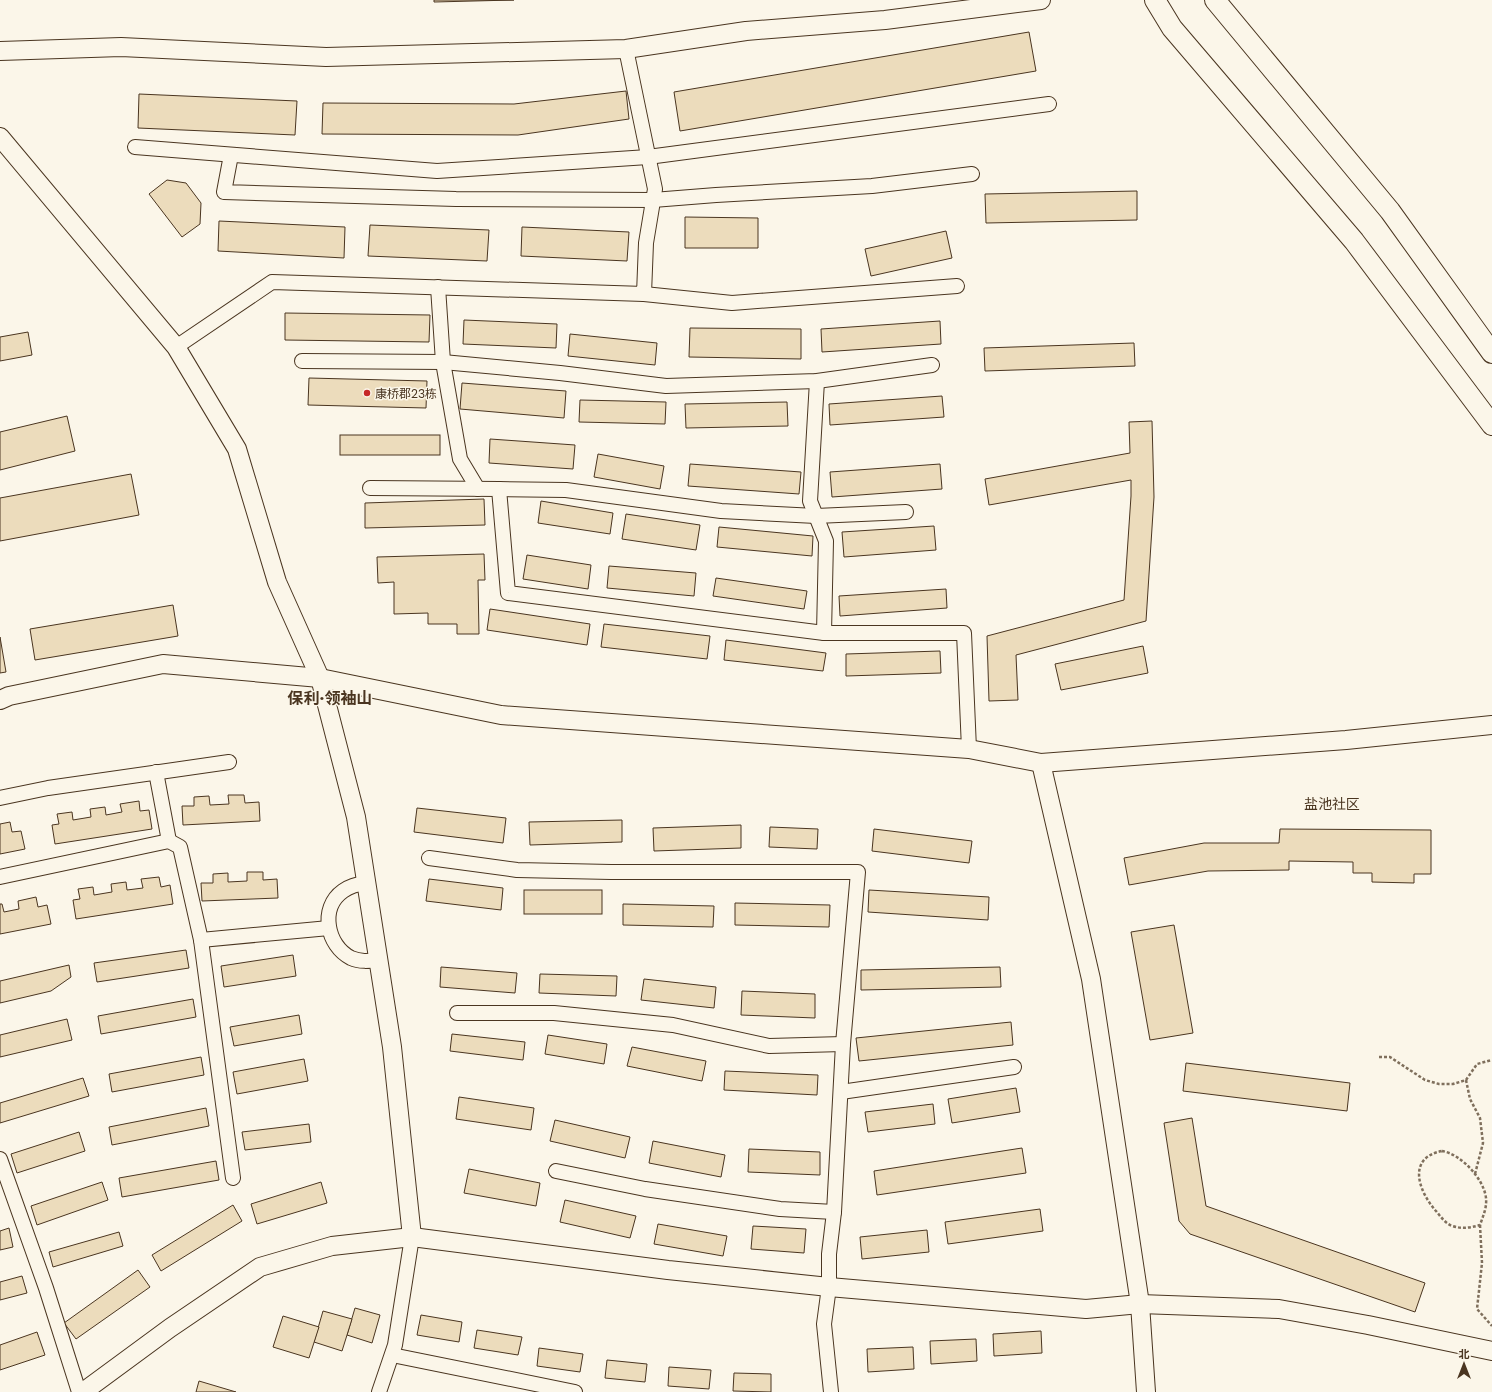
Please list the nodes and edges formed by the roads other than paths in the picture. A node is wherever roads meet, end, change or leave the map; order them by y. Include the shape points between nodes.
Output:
1 (1041, 0) edge
2 (1155, 0) edge
3 (1215, 0) edge
4 (626, 49) junction
5 (0, 51) edge
6 (1049, 104) dead end
7 (0, 137) edge
8 (135, 147) dead end
9 (231, 155) junction
10 (648, 157) junction
11 (972, 174) dead end
12 (653, 200) junction
13 (957, 286) dead end
14 (438, 287) junction
15 (644, 294) junction
16 (176, 347) junction
17 (1492, 353) edge
18 (302, 361) dead end
19 (443, 362) junction
20 (932, 365) dead end
21 (817, 381) junction
22 (1492, 426) edge
23 (370, 488) dead end
24 (478, 489) junction
25 (499, 489) junction
26 (906, 512) dead end
27 (816, 516) junction
28 (824, 633) junction
29 (320, 678) junction
30 (0, 700) edge
31 (1492, 725) edge
32 (969, 749) junction
33 (229, 762) dead end
34 (1041, 763) junction
35 (156, 772) junction
36 (0, 798) edge
37 (169, 841) junction
38 (429, 858) dead end
39 (0, 877) edge
40 (366, 883) junction
41 (329, 928) junction
42 (201, 940) junction
43 (378, 960) junction
44 (457, 1013) dead end
45 (844, 1044) junction
46 (1014, 1067) dead end
47 (840, 1092) junction
48 (0, 1159) edge
49 (556, 1172) dead end
50 (233, 1178) dead end
51 (834, 1212) junction
52 (412, 1237) junction
53 (829, 1286) junction
54 (1140, 1304) junction
55 (1492, 1351) edge
56 (392, 1355) junction
57 (79, 1392) edge
58 (83, 1392) edge
59 (379, 1392) edge
60 (574, 1392) edge
61 (831, 1392) edge
62 (1146, 1392) edge

1 - 4 street via 885,20 746,31
2 - 22 main road via 1172,28 1354,241
3 - 17 main road via 1390,211
4 - 5 street via 326,57 121,47
4 - 10 street
6 - 10 street
7 - 16 street
8 - 9 street
9 - 10 street via 437,171
9 - 12 street via 224,192 456,199
10 - 12 street via 655,189
11 - 12 street via 872,186
12 - 15 street via 646,243
13 - 15 street via 732,303
14 - 15 street
14 - 16 street via 272,282
14 - 19 street
16 - 29 street via 237,450 277,582
18 - 19 street
19 - 21 street via 666,386
19 - 24 street via 460,459
20 - 21 street
21 - 27 street via 810,501
23 - 24 street
24 - 25 street
25 - 27 street via 566,490 721,512
25 - 28 street via 508,593
26 - 27 street
27 - 28 street via 826,541
28 - 32 street via 964,633
29 - 30 street via 164,664
29 - 32 street via 501,715
29 - 40 street via 356,817
31 - 34 street via 1346,740
32 - 34 street
33 - 35 street
34 - 54 street via 1091,979
35 - 36 street
35 - 37 street
37 - 39 street
37 - 42 street via 180,847
38 - 45 street via 517,870 858,872
40 - 41 street via 342,892 333,902
40 - 43 street
41 - 42 street
41 - 43 street via 333,941 341,951 365,962
42 - 50 street
43 - 52 street via 392,1047
44 - 45 street via 554,1013 666,1024 769,1046
45 - 47 street
46 - 47 street
47 - 51 street
48 - 57 street via 46,1288
49 - 51 street via 645,1189 780,1209
51 - 53 street via 829,1254
52 - 53 street via 668,1270
52 - 56 street via 396,1345
52 - 58 street via 332,1246 260,1267 170,1328
53 - 54 street via 1086,1309
53 - 61 street via 824,1324
54 - 55 street via 1279,1309
54 - 62 street
56 - 59 street
56 - 60 street

